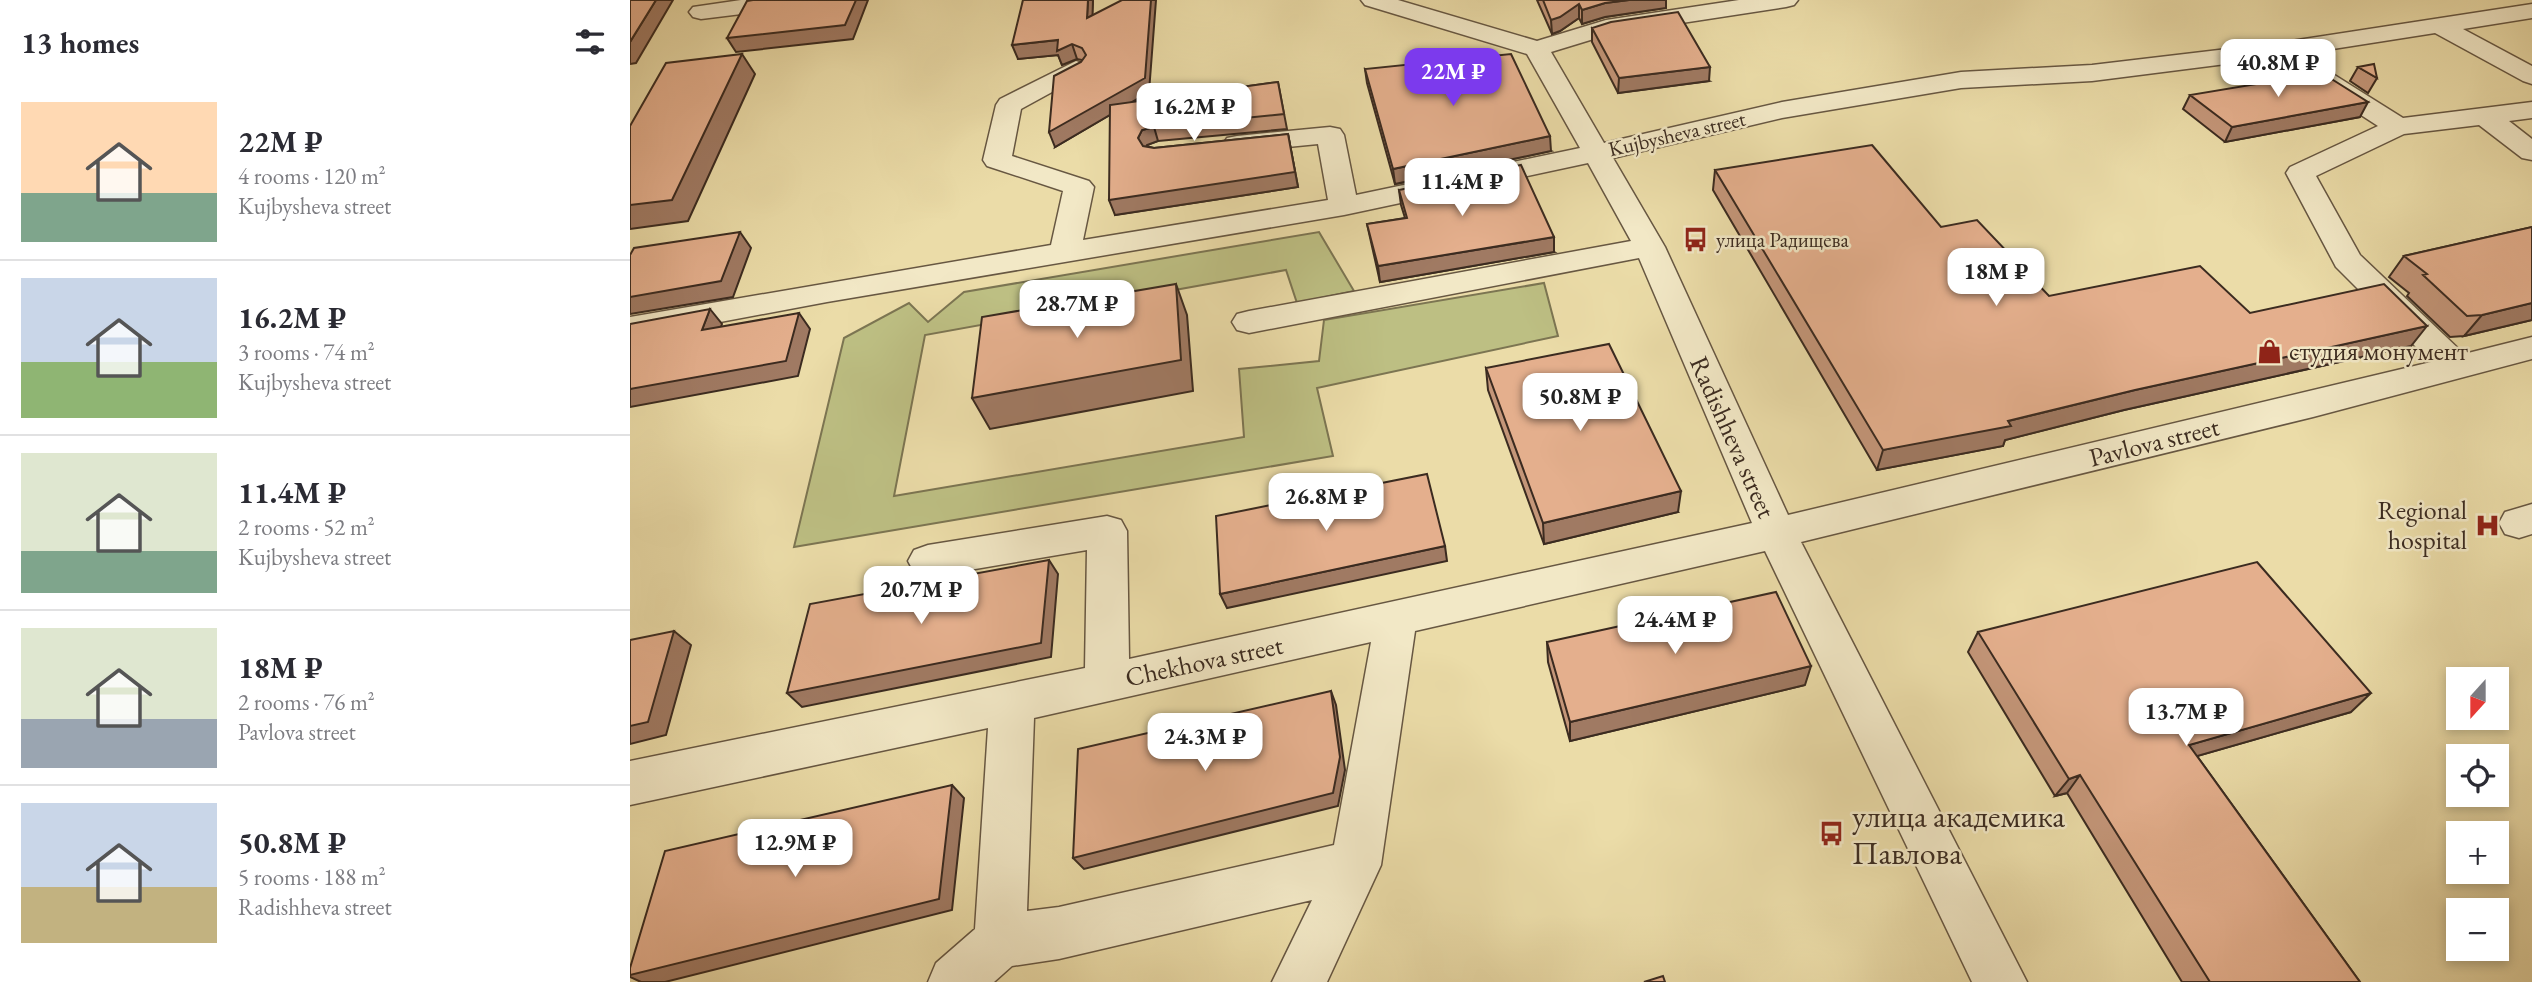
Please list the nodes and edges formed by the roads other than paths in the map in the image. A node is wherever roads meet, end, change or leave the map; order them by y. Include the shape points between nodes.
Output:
1 (797, 0) edge
2 (1373, 0) edge
3 (1786, 0) edge
4 (2532, 11) edge
5 (701, 12) dead end
6 (2438, 24) junction
7 (1537, 49) junction
8 (2278, 50) junction
9 (1076, 69) edge
10 (2532, 76) edge
11 (2532, 110) edge
12 (2485, 116) junction
13 (2398, 127) junction
14 (1212, 147) edge
15 (2532, 152) edge
16 (1597, 153) junction
17 (1344, 206) junction
18 (1650, 247) junction
19 (1065, 252) junction
20 (1250, 322) dead end
21 (630, 328) edge
22 (2532, 348) edge
23 (2456, 366) junction
24 (1776, 534) junction
25 (928, 561) dead end
26 (1396, 619) junction
27 (1107, 683) junction
28 (989, 707) junction
29 (630, 783) edge
30 (1356, 865) junction
31 (1000, 941) junction
32 (955, 982) edge
33 (1300, 982) edge
34 (2000, 982) edge

1 - 5 street
2 - 7 street
3 - 7 street via 1606,27
4 - 6 street, Kujbysheva street
6 - 8 street, Kujbysheva street
6 - 10 street
7 - 16 street, Radishheva street
8 - 13 street
8 - 16 street, Kujbysheva street via 2092,74 1961,80 1782,110
9 - 19 street via 1009,105 997,160 1079,187
11 - 12 street
12 - 13 street
12 - 15 street
13 - 23 street via 2300,173 2347,260
14 - 17 street via 1330,135
16 - 17 street, Kujbysheva street
16 - 18 street, Radishheva street
17 - 19 street, Kujbysheva street
18 - 20 street
18 - 24 street, Radishheva street
19 - 21 street, Kujbysheva street
22 - 23 street, Pavlova street
23 - 24 street, Pavlova street
24 - 26 street, Chekhova street
24 - 34 street, Radishheva street
25 - 27 street via 1107,531
26 - 27 street, Chekhova street
26 - 30 street
27 - 28 street, Chekhova street
28 - 29 street, Chekhova street
28 - 31 street
30 - 31 street via 1059,933
30 - 33 street
31 - 32 street

